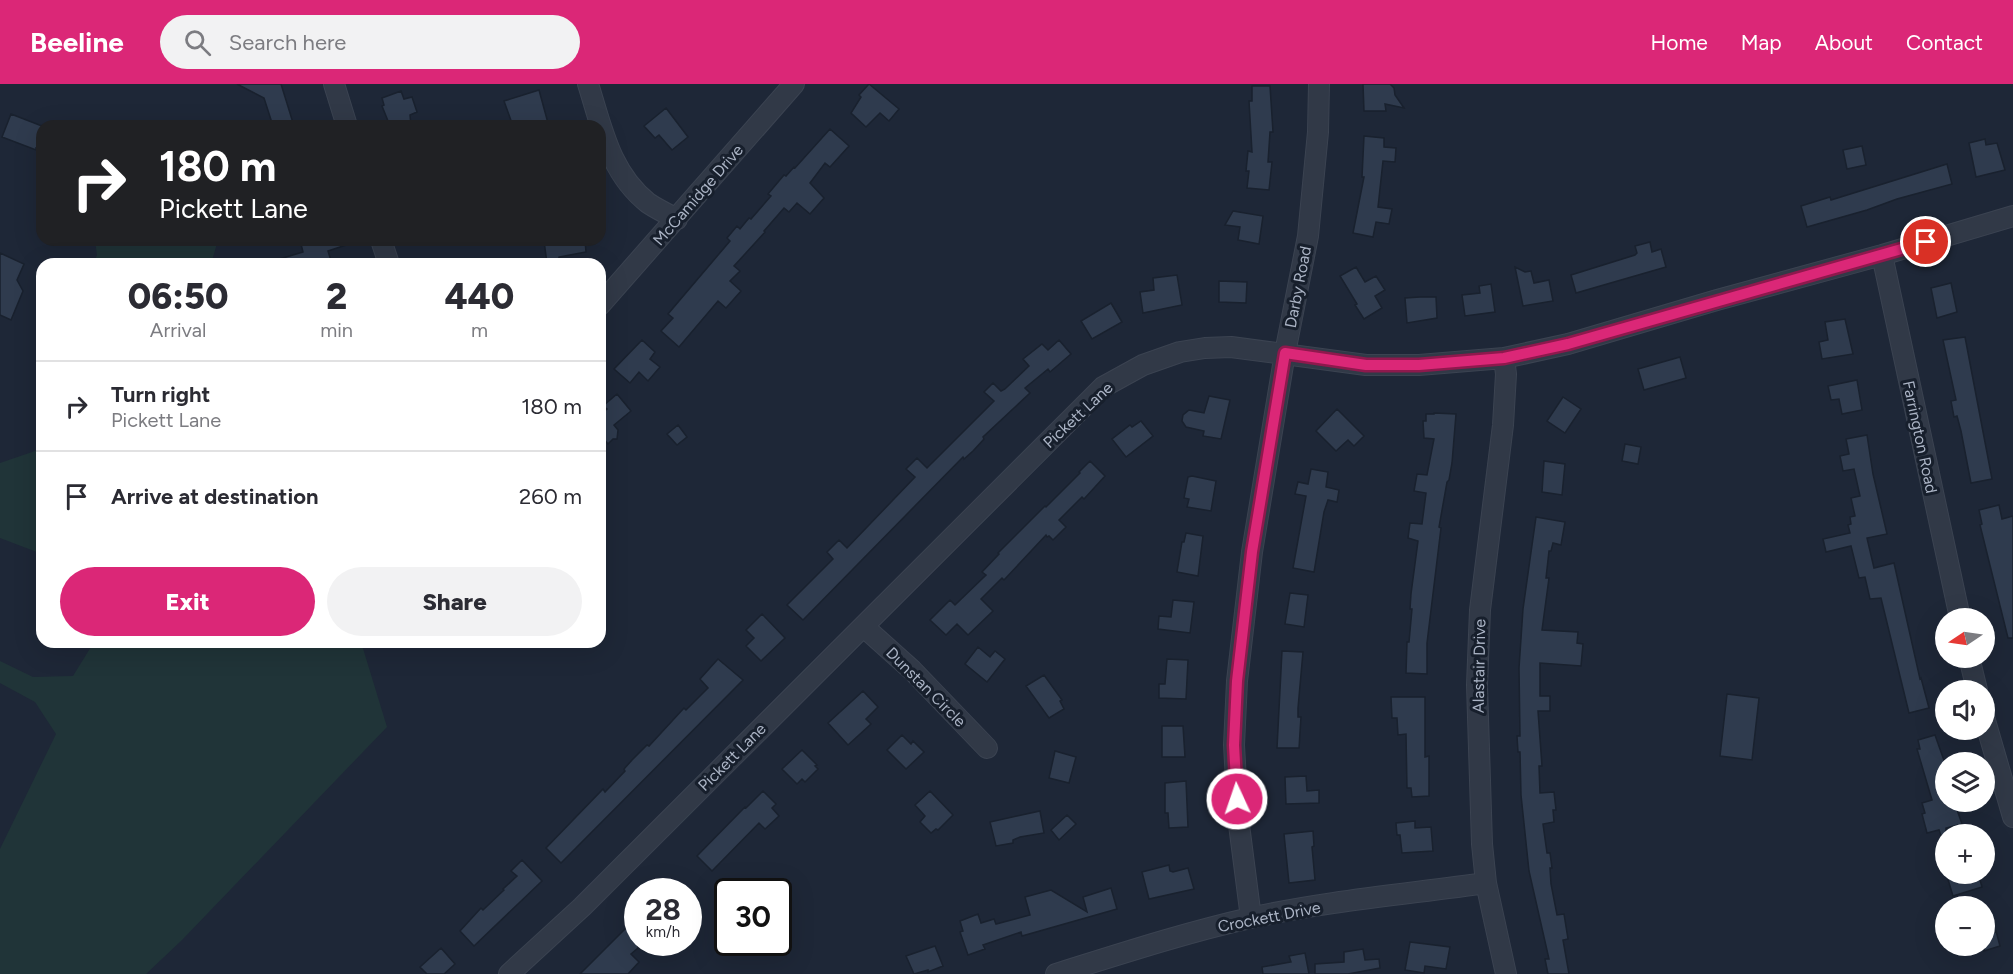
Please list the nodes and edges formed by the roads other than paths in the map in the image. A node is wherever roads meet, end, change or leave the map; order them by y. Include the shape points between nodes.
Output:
1 (334, 84) edge
2 (588, 84) edge
3 (794, 84) edge
4 (1319, 84) edge
5 (344, 120) edge
6 (599, 120) edge
7 (606, 142) edge
8 (2013, 216) edge
9 (677, 219) junction
10 (1882, 255) junction
11 (606, 297) edge
12 (1285, 353) junction
13 (1504, 358) junction
14 (1958, 608) edge
15 (864, 627) junction
16 (1991, 740) edge
17 (987, 748) dead end
18 (2013, 817) edge
19 (1486, 883) junction
20 (1251, 918) junction
21 (509, 974) edge
22 (1056, 974) edge
23 (1506, 974) edge

1 - 5 street
2 - 6 street
3 - 9 street, McCamidge Drive
4 - 12 street, Darby Road via 1308,236
7 - 9 street via 619,172 649,203
8 - 10 street, Pickett Lane
9 - 11 street, McCamidge Drive
10 - 13 street, Pickett Lane via 1568,344
10 - 14 street, Farrington Road
12 - 13 street, Pickett Lane via 1366,365
12 - 15 street, Pickett Lane via 1231,347 1180,352 1143,365 1103,387
12 - 20 street, Darby Road via 1252,552 1237,681 1234,745 1238,817
13 - 19 street, Alastair Drive via 1503,425 1480,621 1477,685
15 - 17 street, Dunstan Circle via 912,670
15 - 21 street, Pickett Lane via 582,907
16 - 18 street
19 - 20 street, Crockett Drive
19 - 23 street, Alastair Drive
20 - 22 street, Crockett Drive

